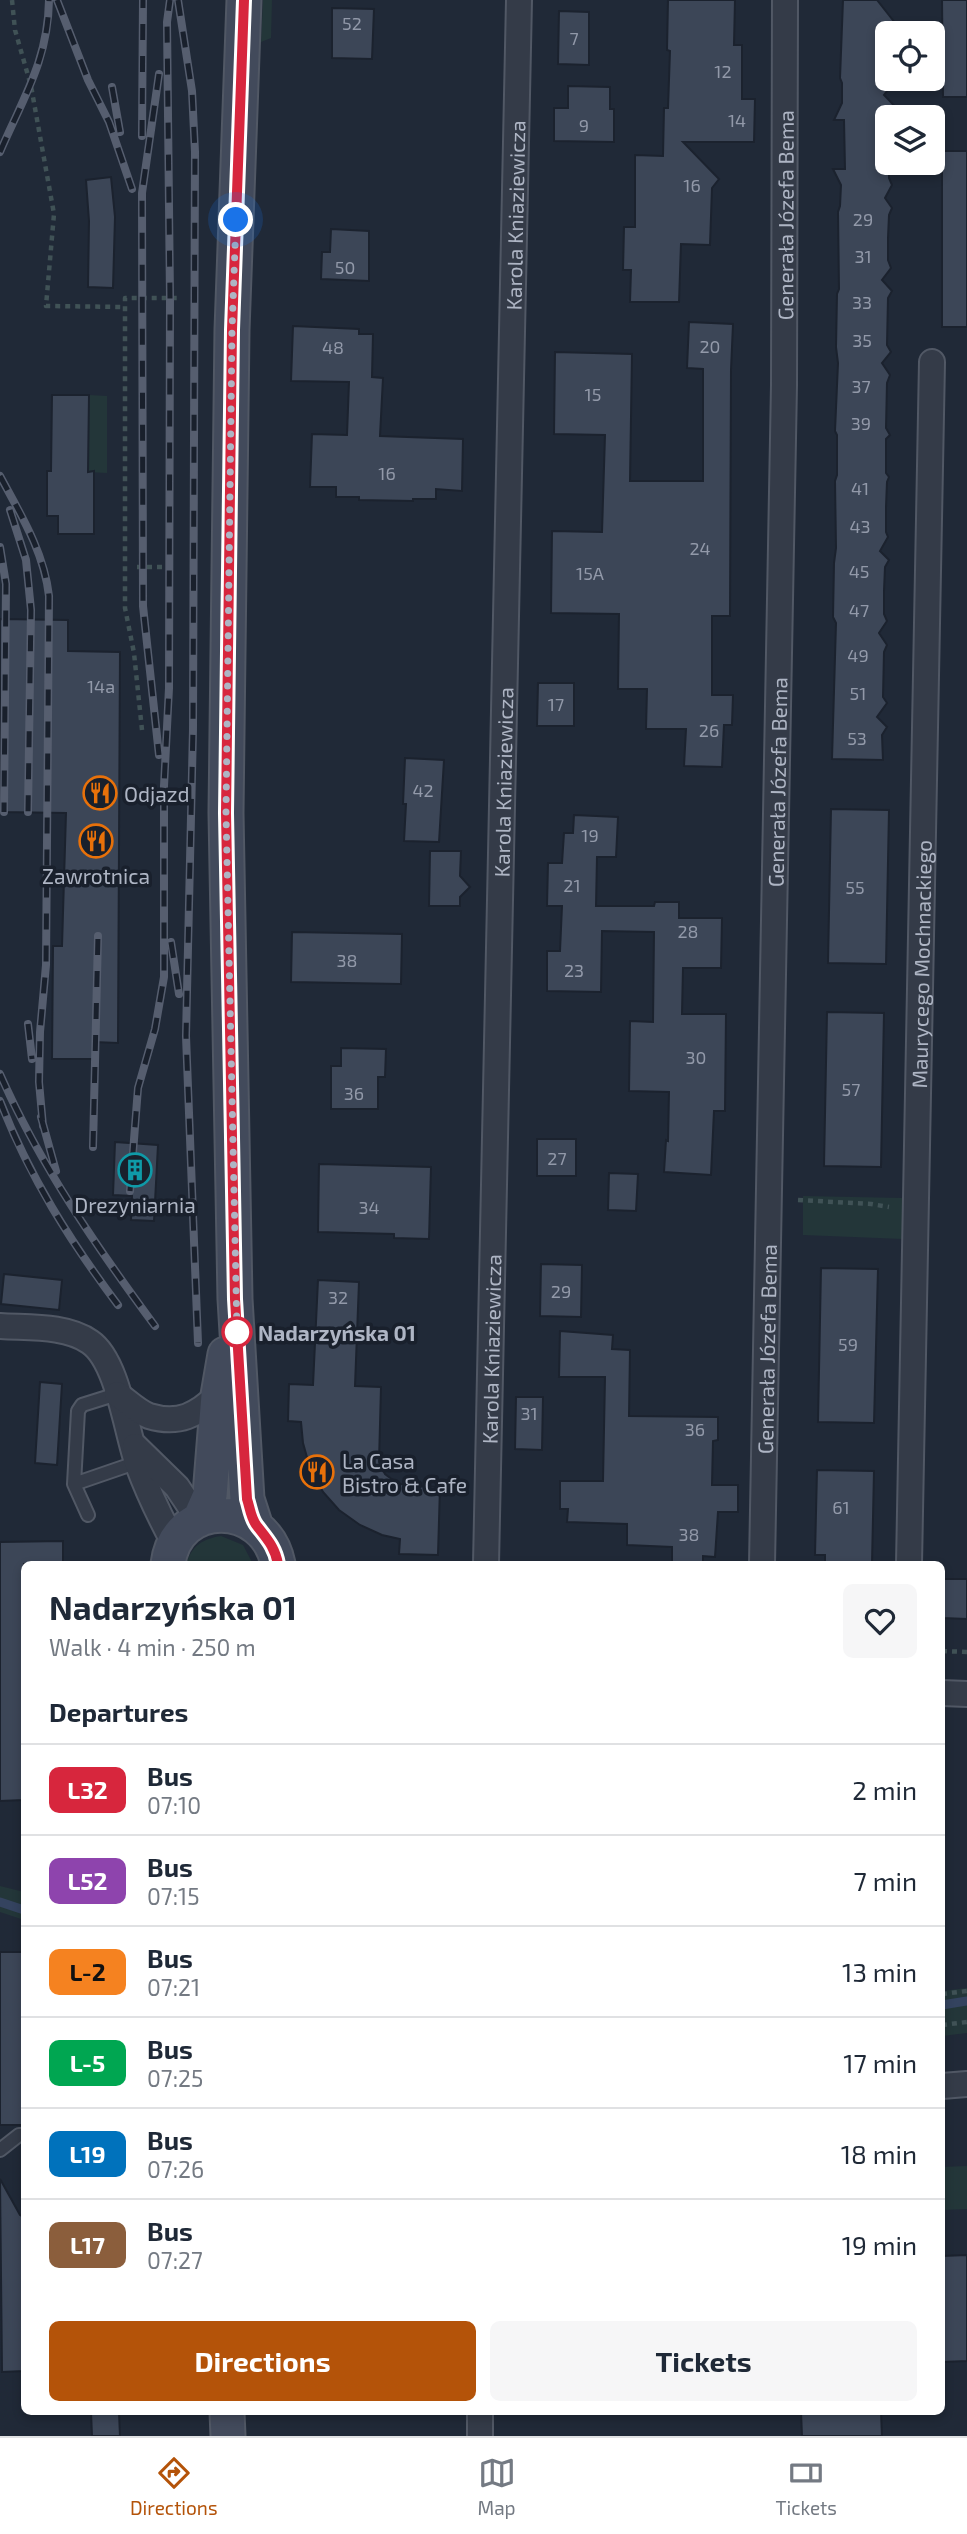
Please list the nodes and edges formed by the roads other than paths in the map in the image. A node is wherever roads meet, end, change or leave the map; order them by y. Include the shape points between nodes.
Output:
1 (244, 0) edge
2 (519, 0) edge
3 (785, 0) edge
4 (932, 362) dead end
5 (235, 1299) junction
6 (0, 1326) edge
7 (117, 1394) junction
8 (218, 1395) junction
9 (135, 1453) junction
10 (74, 1484) junction
11 (88, 1515) dead end
12 (199, 1520) junction
13 (255, 1524) junction
14 (171, 1554) edge
15 (278, 1561) edge
16 (486, 1561) edge
17 (762, 1561) edge
18 (909, 1561) edge
19 (945, 1693) edge
20 (967, 1694) edge
21 (967, 2084) edge
22 (945, 2086) edge
23 (21, 2135) edge
24 (0, 2150) edge
25 (227, 2415) edge
26 (481, 2415) edge
27 (228, 2436) edge
28 (480, 2436) edge

1 - 5 street via 232,330 226,799
2 - 16 street, Karola Kniaziewicza
3 - 17 street, Generała Józefa Bema via 783,399
4 - 18 street, Maurycego Mochnackiego
5 - 8 street
5 - 13 street via 247,1499
6 - 7 street via 68,1332 88,1340 103,1353
7 - 8 street via 148,1415 178,1419 199,1413
7 - 9 street
7 - 10 lane via 79,1407
8 - 12 street via 210,1495
9 - 10 lane
9 - 12 street via 177,1487
9 - 14 street
10 - 11 lane
12 - 13 street via 227,1515
12 - 14 street via 185,1530
13 - 15 street via 266,1535
19 - 20 street
21 - 22 street
23 - 24 lane
25 - 27 street
26 - 28 street

